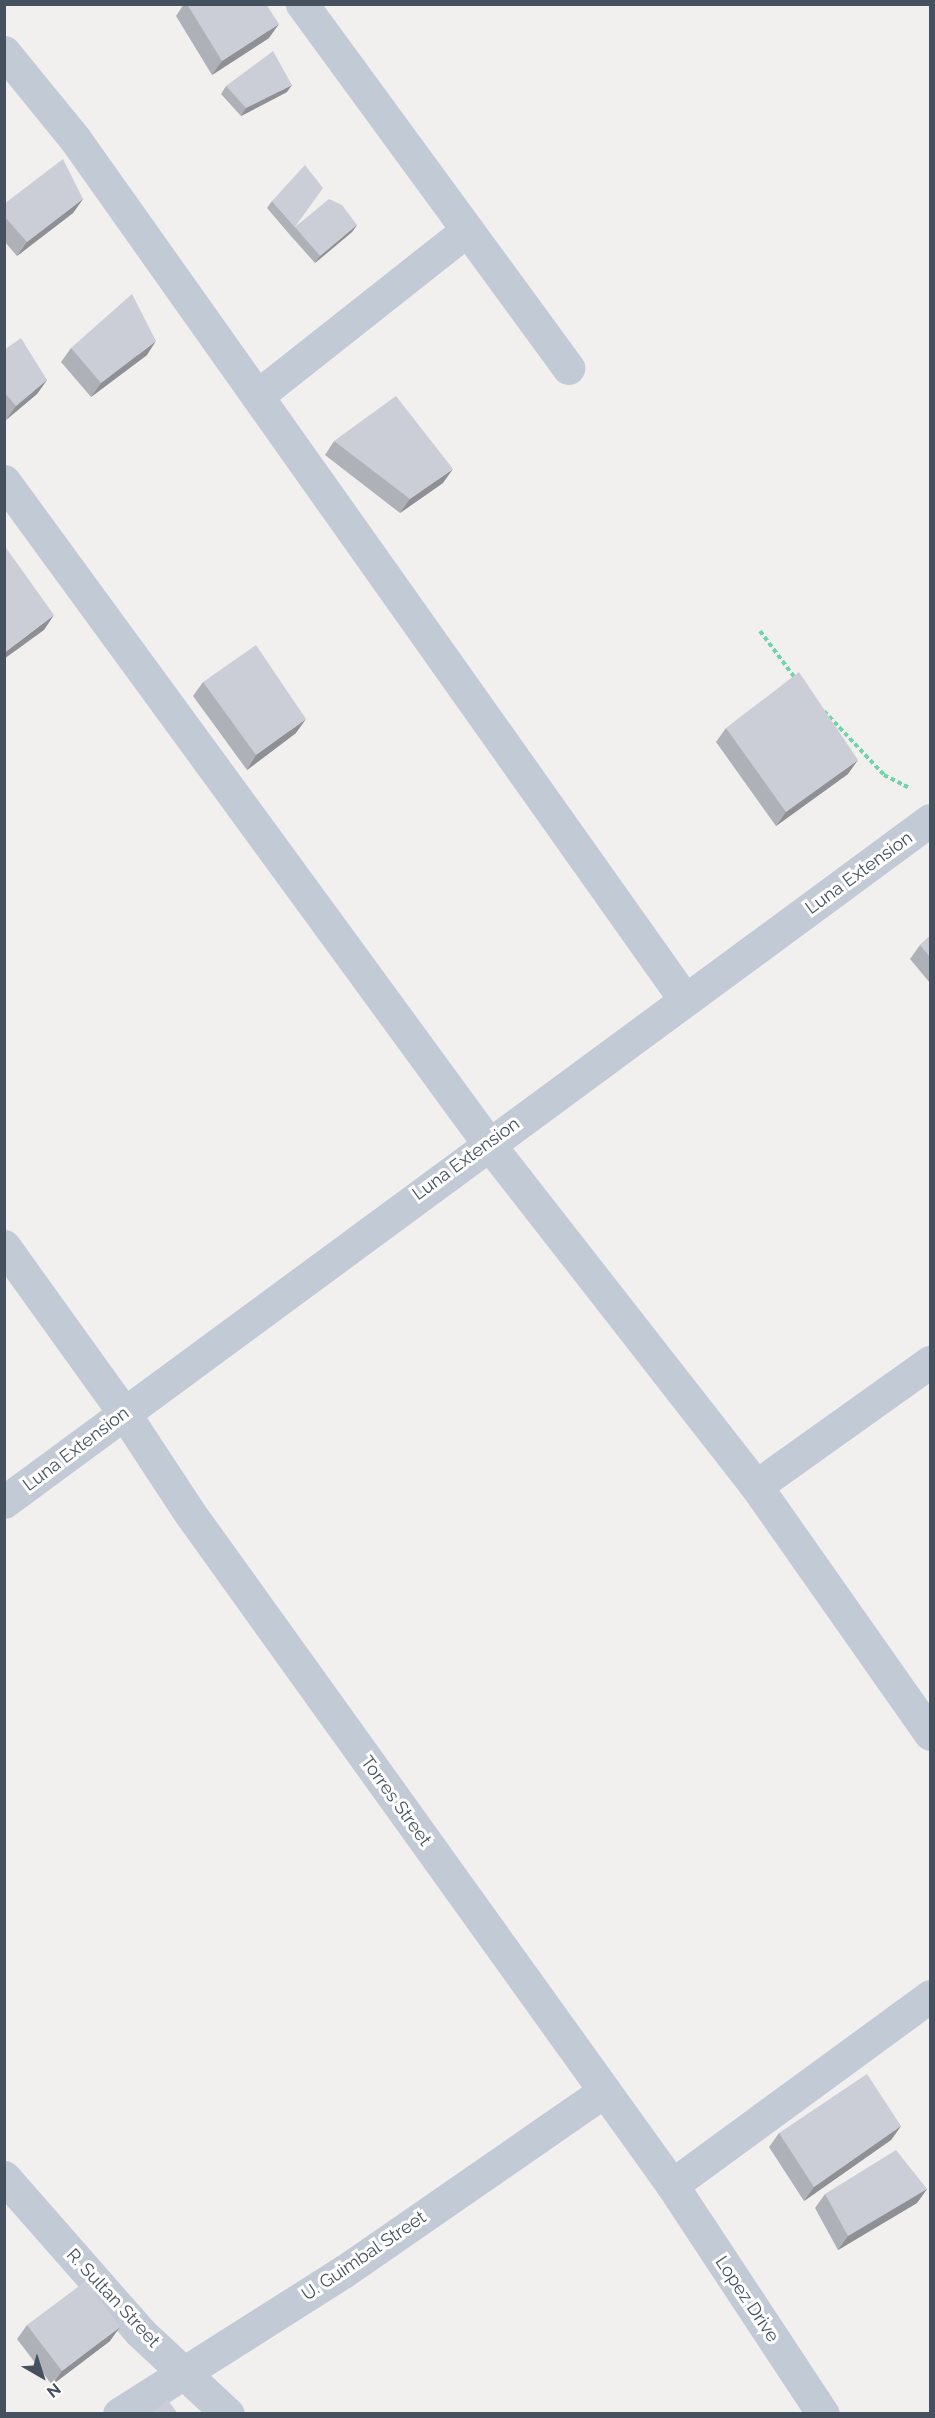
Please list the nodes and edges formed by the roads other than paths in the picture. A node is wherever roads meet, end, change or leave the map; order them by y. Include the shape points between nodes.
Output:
1 (302, 4) edge
2 (4, 52) edge
3 (467, 231) junction
4 (568, 368) dead end
5 (257, 396) junction
6 (4, 481) edge
7 (926, 807) edge
8 (685, 1000) junction
9 (488, 1143) junction
10 (4, 1246) edge
11 (930, 1362) edge
12 (124, 1413) junction
13 (756, 1486) junction
14 (4, 1502) edge
15 (930, 1734) edge
16 (930, 1996) edge
17 (604, 2091) junction
18 (4, 2177) edge
19 (672, 2185) junction
20 (186, 2373) junction
21 (119, 2414) edge
22 (228, 2414) edge
23 (823, 2414) edge

1 - 3 street
2 - 5 street via 75,139
3 - 4 street
3 - 5 street
5 - 8 street
6 - 9 street
7 - 8 street, Luna Extension
8 - 9 street, Luna Extension
9 - 12 street, Luna Extension
9 - 13 street
10 - 12 street, Torres Street
11 - 13 street
12 - 14 street, Luna Extension
12 - 17 street, Torres Street via 189,1512
13 - 15 street
16 - 19 street
17 - 19 street, Torres Street
17 - 20 street, U. Guimbal Street via 343,2272
18 - 20 street, R. Sultan Street via 140,2332
19 - 23 street, Lopez Drive
20 - 21 street, U. Guimbal Street
20 - 22 street, R. Sultan Street

